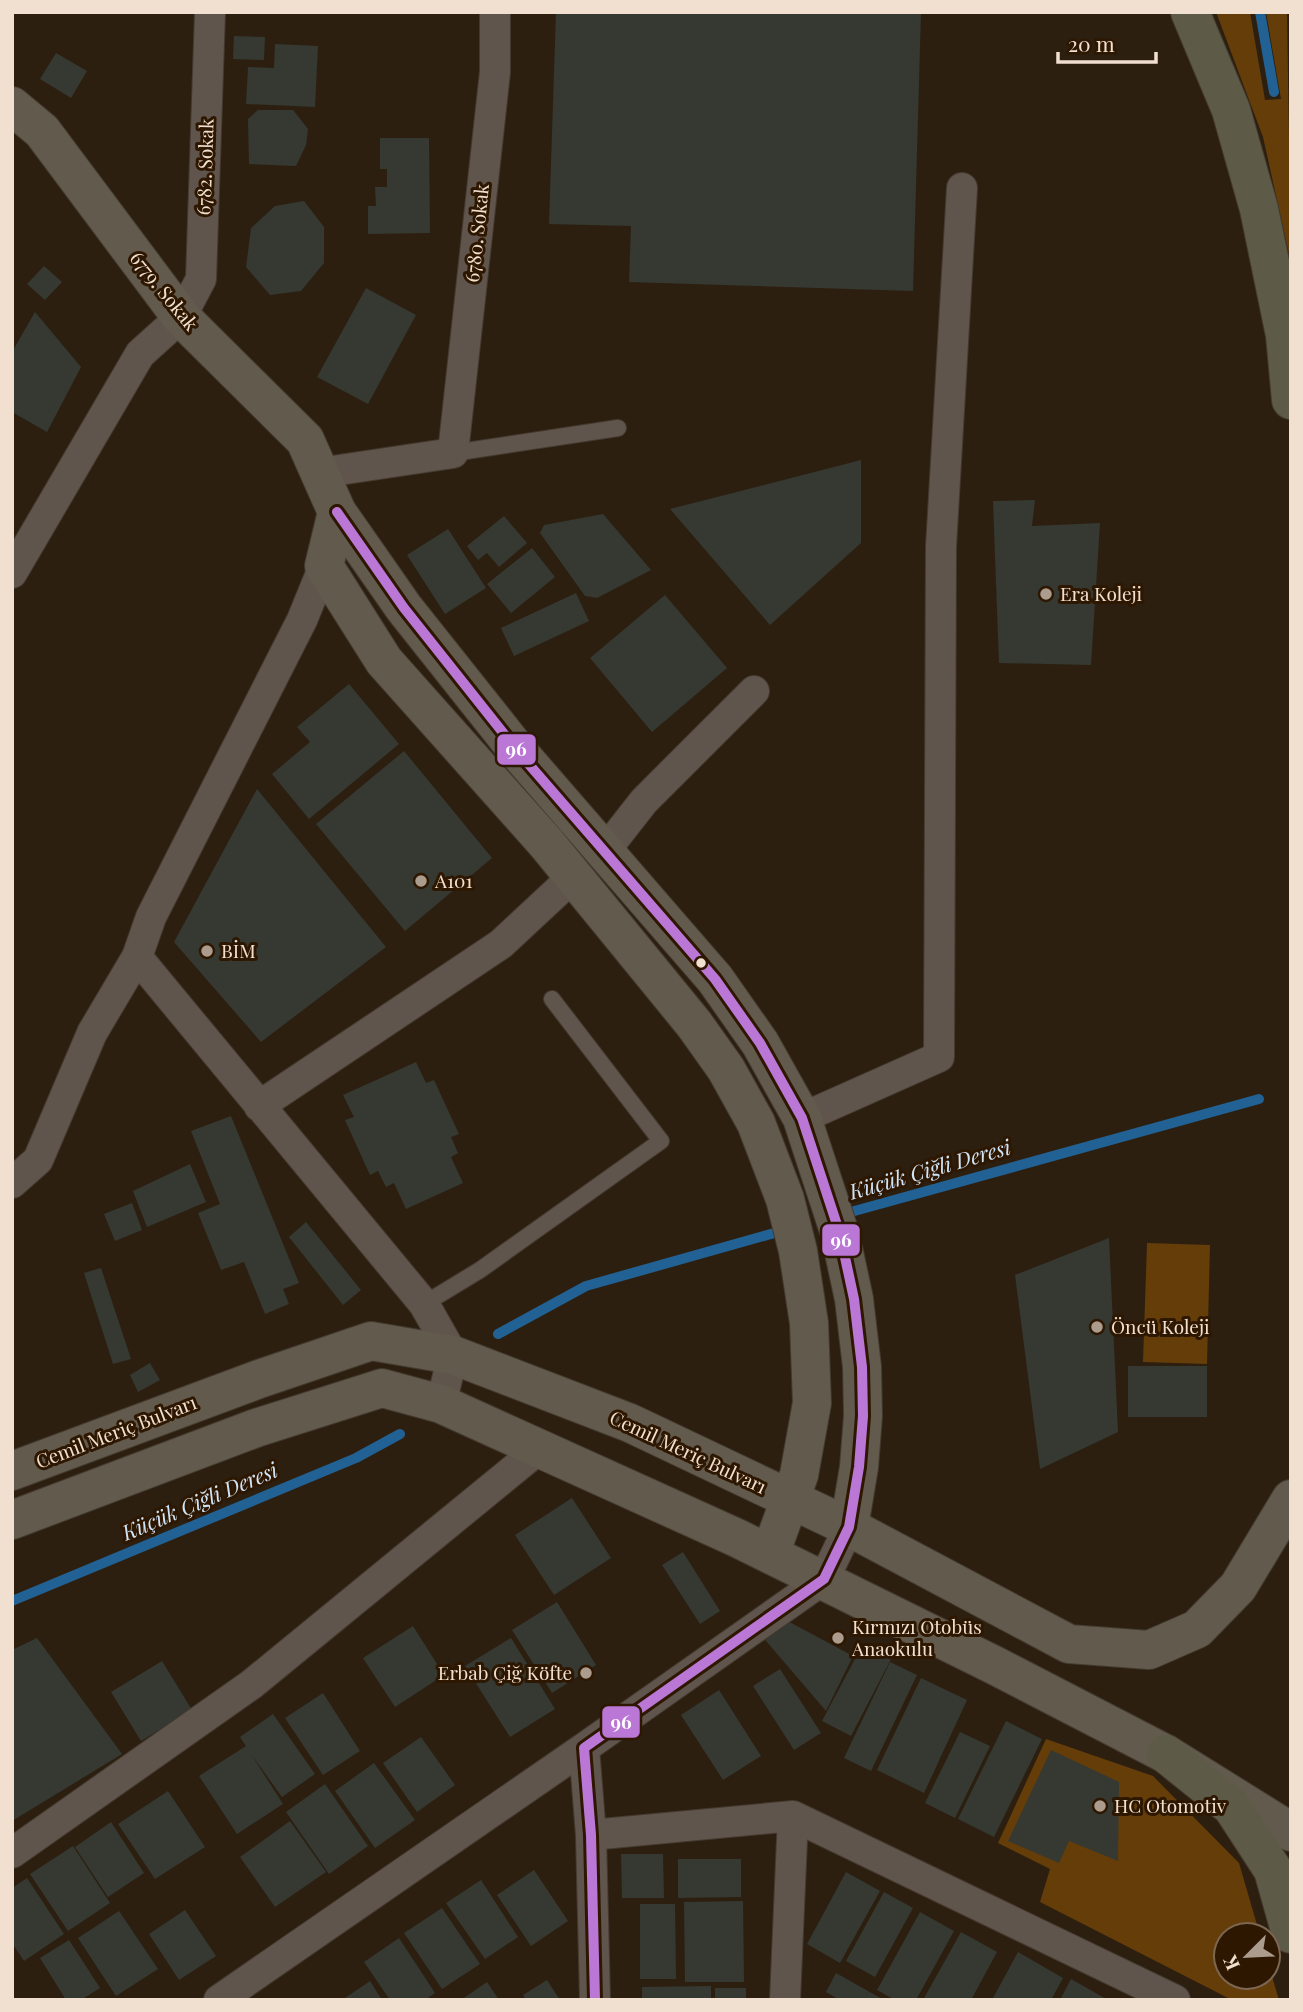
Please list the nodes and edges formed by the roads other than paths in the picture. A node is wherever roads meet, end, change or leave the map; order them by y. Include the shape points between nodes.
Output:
1 (210, 12) edge
2 (495, 12) edge
3 (1190, 12) edge
4 (12, 106) edge
5 (962, 188) dead end
6 (181, 317) junction
7 (1291, 400) edge
8 (618, 428) dead end
9 (453, 453) junction
10 (319, 473) junction
11 (337, 512) junction
12 (324, 566) junction
13 (12, 573) edge
14 (754, 691) dead end
15 (604, 852) junction
16 (574, 876) junction
17 (137, 957) junction
18 (552, 999) dead end
19 (259, 1106) junction
20 (802, 1118) junction
21 (12, 1183) edge
22 (425, 1304) junction
23 (453, 1355) junction
24 (441, 1404) junction
25 (540, 1448) junction
26 (12, 1471) edge
27 (1291, 1500) edge
28 (791, 1501) junction
29 (12, 1520) edge
30 (849, 1527) junction
31 (770, 1554) junction
32 (824, 1579) junction
33 (584, 1748) junction
34 (1167, 1754) junction
35 (793, 1816) junction
36 (1291, 1832) edge
37 (592, 1835) junction
38 (12, 1853) edge
39 (1291, 1934) edge
40 (219, 2000) edge
41 (595, 2000) edge
42 (785, 2000) edge
43 (1175, 2000) edge

1 - 6 street, 6782. Sokak via 201,279
2 - 9 street, 6780. Sokak via 495,72
3 - 7 highway via 1230,110 1259,209 1285,335
4 - 6 street, 6779. Sokak via 42,131
5 - 20 street via 941,547 939,1057
6 - 10 street, 6779. Sokak via 305,440
6 - 13 street via 139,354
8 - 9 lane
9 - 10 street
10 - 11 street, 6779. Sokak
11 - 12 street
11 - 15 street, 6779. Sokak via 412,618
12 - 16 street via 384,661
12 - 17 street via 302,620 151,917
14 - 15 street via 644,801
15 - 20 street, 6779. Sokak via 715,979 760,1043
16 - 19 street via 501,944
16 - 28 street via 726,1069 756,1123 777,1180 798,1251 809,1323 812,1403
17 - 19 street
17 - 21 street via 92,1033 38,1160
18 - 22 lane via 661,1141
19 - 22 street
20 - 30 street, 6779. Sokak via 840,1234 855,1299 863,1416
22 - 23 street
23 - 24 street
23 - 26 street, Cemil Meriç Bulvarı via 372,1340
23 - 28 street, Cemil Meriç Bulvarı via 630,1423
24 - 25 street
24 - 29 street via 382,1388 256,1428
25 - 31 street
25 - 38 street via 252,1684
27 - 30 street, Cemil Meriç Bulvarı via 1238,1587 1197,1629 1149,1650 1069,1644
28 - 30 street, Cemil Meriç Bulvarı
28 - 31 street
30 - 32 street
31 - 32 street
32 - 33 street
32 - 34 street
33 - 37 street
33 - 40 street
34 - 36 street
34 - 39 highway via 1232,1807 1273,1870
35 - 37 street
35 - 42 street
35 - 43 street
37 - 41 street

